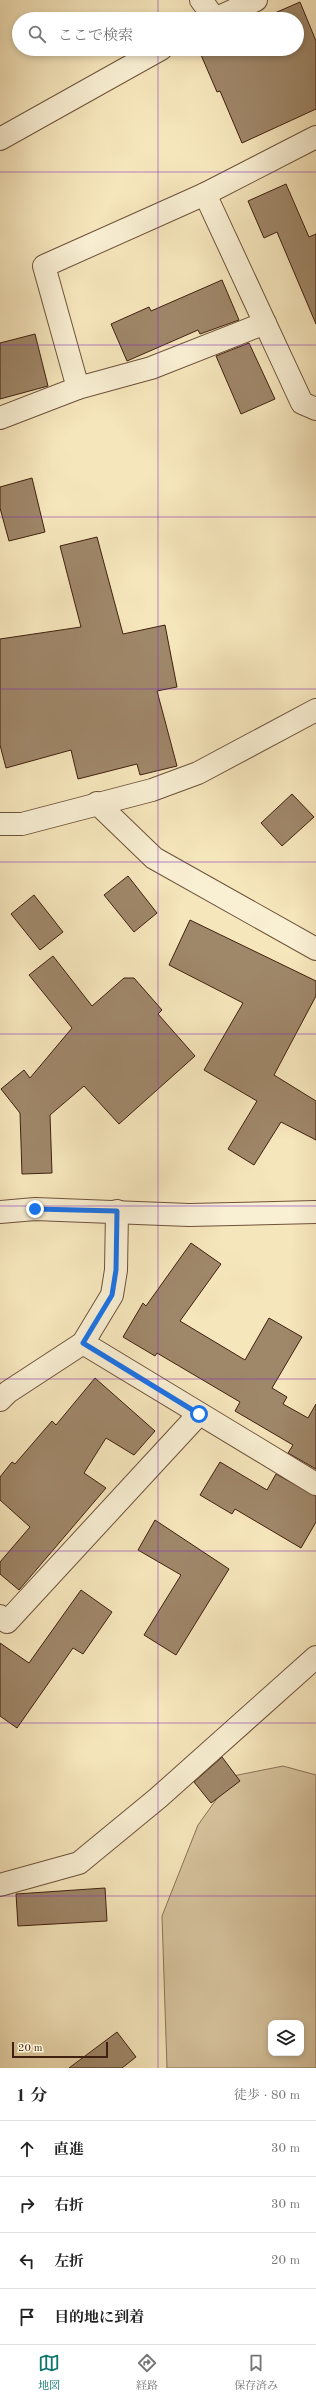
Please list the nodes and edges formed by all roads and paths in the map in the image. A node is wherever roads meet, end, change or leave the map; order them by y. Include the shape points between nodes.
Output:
1 (201, 0) edge
2 (256, 0) edge
3 (210, 12) edge
4 (230, 12) edge
5 (148, 56) edge
6 (316, 136) edge
7 (0, 139) edge
8 (204, 194) junction
9 (265, 323) junction
10 (78, 388) junction
11 (316, 409) edge
12 (0, 418) edge
13 (316, 710) edge
14 (97, 803) junction
15 (0, 824) edge
16 (316, 948) edge
17 (117, 1211) junction
18 (0, 1212) edge
19 (316, 1212) edge
20 (83, 1343) junction
21 (0, 1400) edge
22 (199, 1414) junction
23 (316, 1484) edge
24 (0, 1616) edge
25 (316, 1657) edge
26 (0, 1885) edge

1 - 3 street
2 - 4 street
5 - 7 street
6 - 8 street
8 - 9 street
8 - 10 street via 44,266
9 - 10 street via 151,368
9 - 11 street via 302,403
10 - 12 street
13 - 14 street via 198,773 152,790
14 - 15 street via 22,824
14 - 16 street via 154,858
17 - 18 street via 35,1209
17 - 19 street via 189,1215
17 - 20 street via 116,1270 112,1295
20 - 21 street via 8,1392
20 - 22 street
22 - 23 street
22 - 24 street via 6,1622
25 - 26 street via 80,1864

